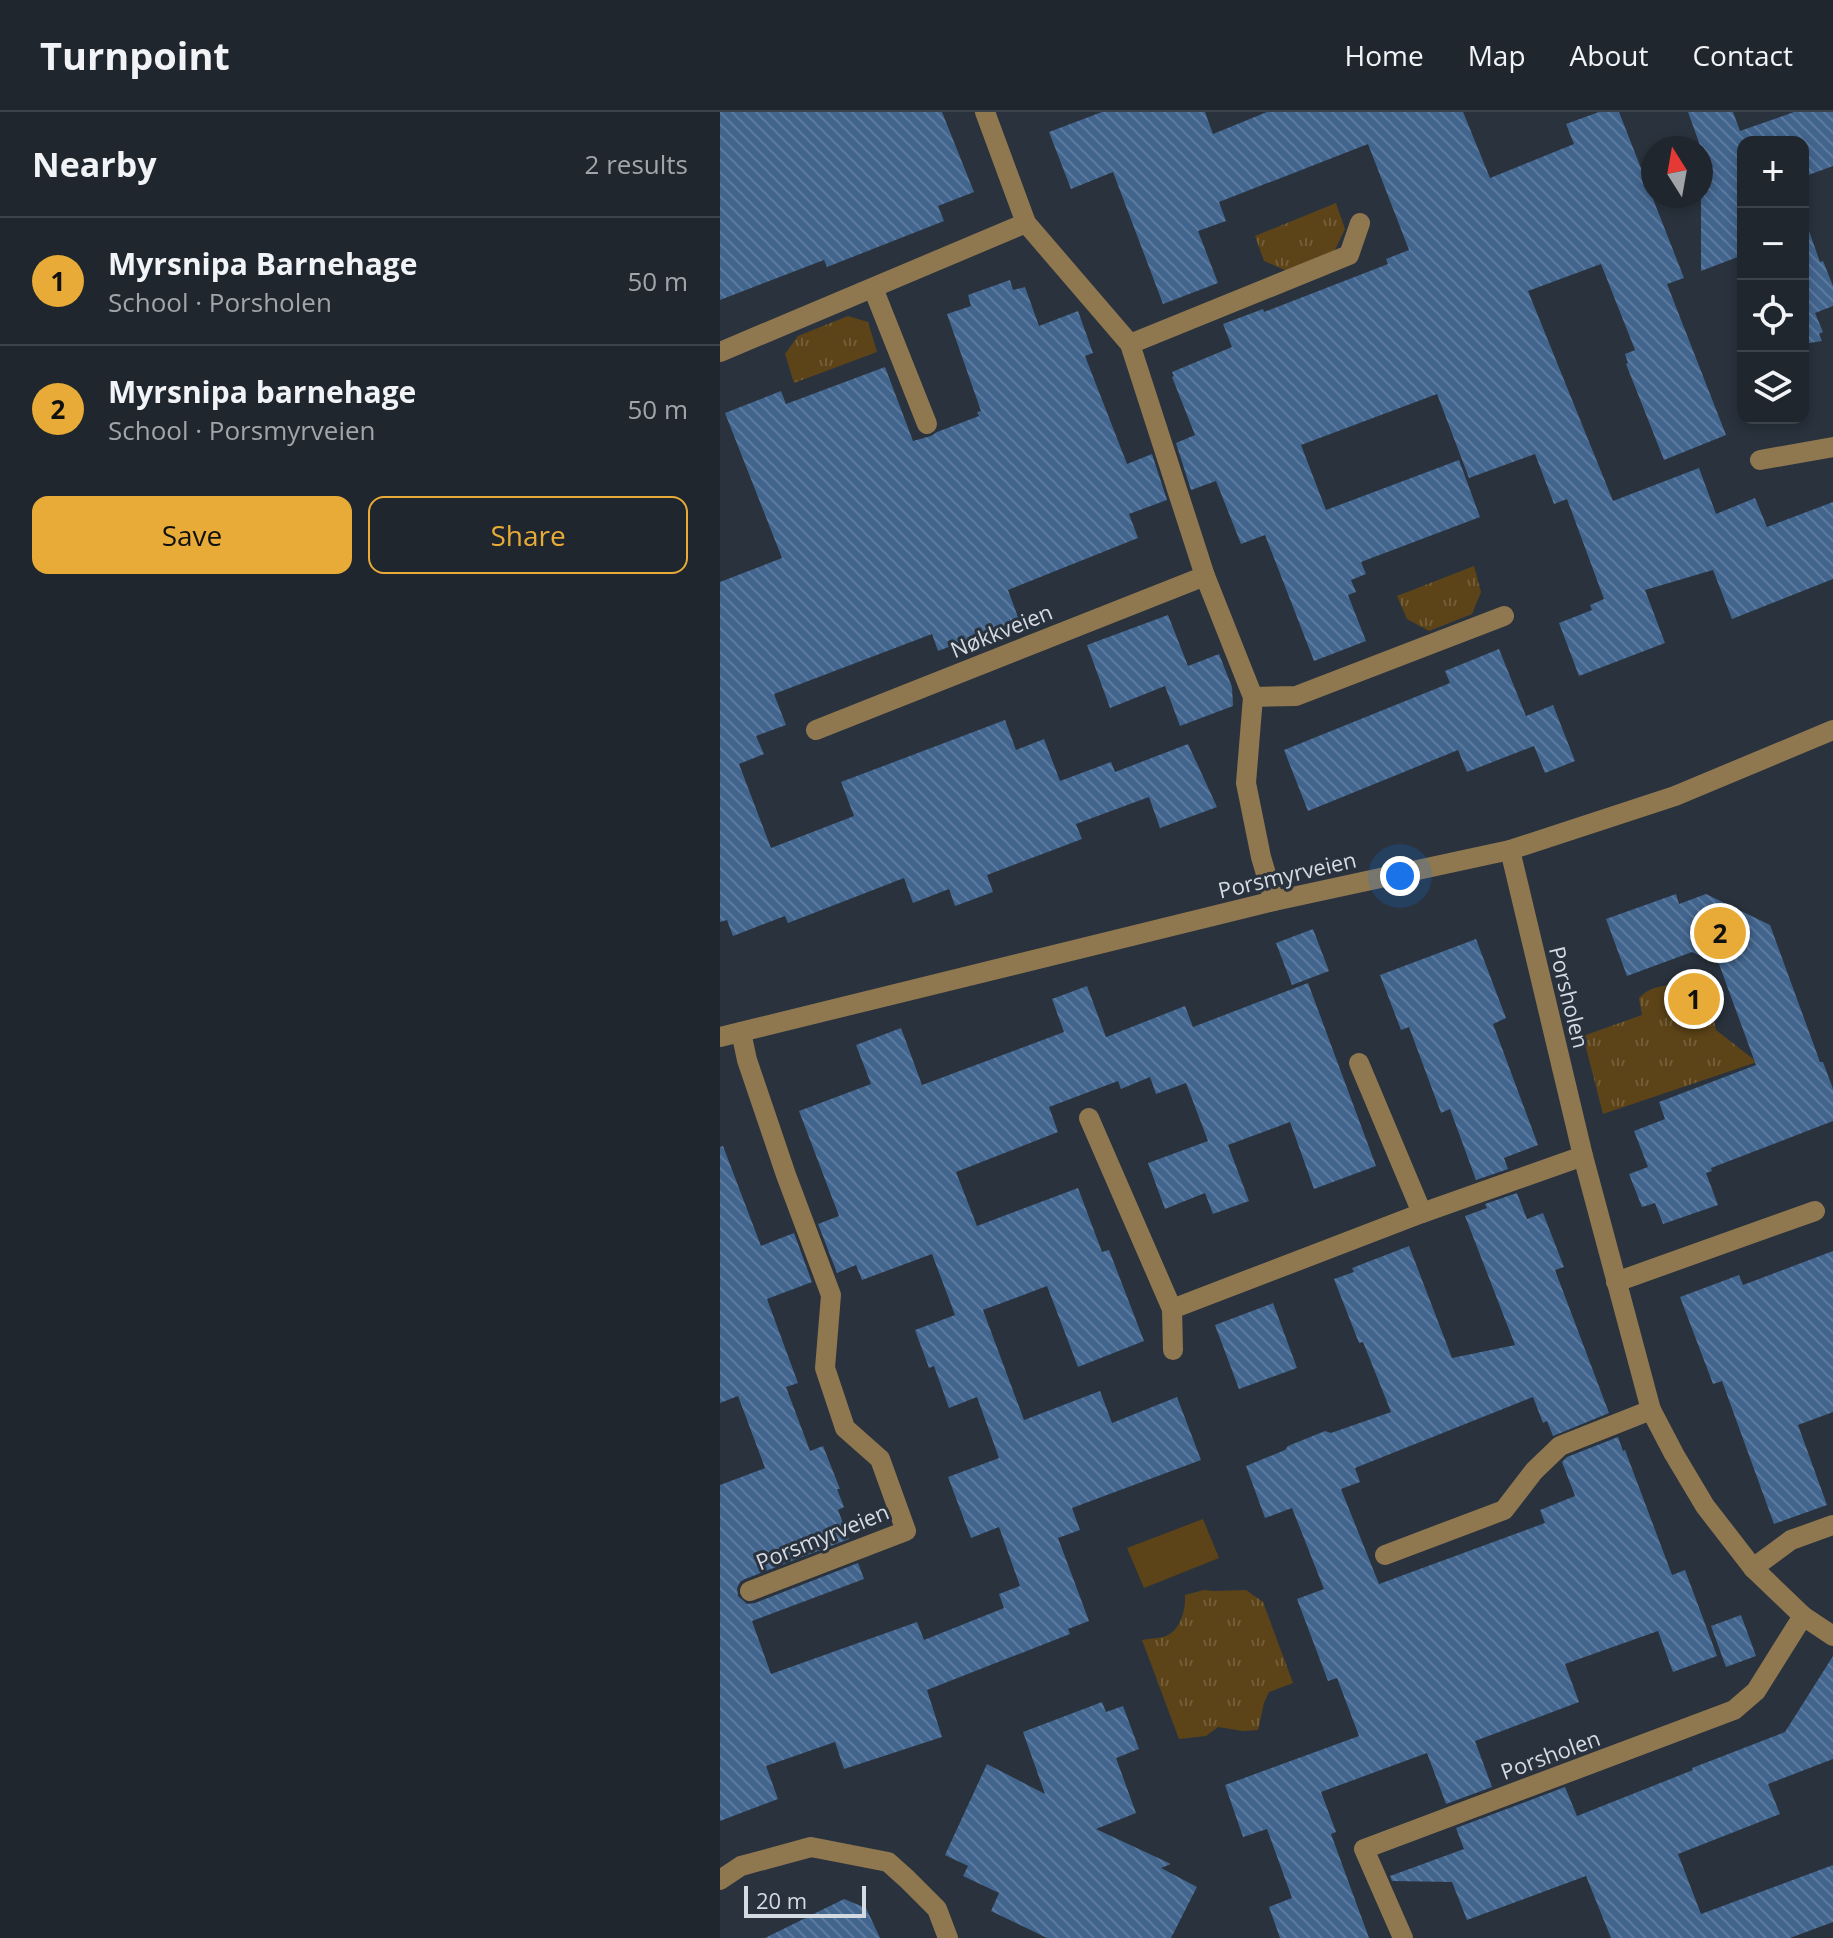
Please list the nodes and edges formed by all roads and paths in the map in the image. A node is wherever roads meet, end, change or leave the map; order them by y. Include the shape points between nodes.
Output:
1 (985, 112) edge
2 (1026, 223) junction
3 (1360, 223) dead end
4 (873, 288) junction
5 (1130, 344) junction
6 (730, 349) edge
7 (927, 424) dead end
8 (1833, 447) edge
9 (1760, 460) dead end
10 (1205, 576) junction
11 (1504, 616) dead end
12 (1253, 697) junction
13 (816, 730) dead end
14 (1833, 730) edge
15 (1510, 850) junction
16 (1274, 901) junction
17 (741, 1032) junction
18 (720, 1037) edge
19 (1359, 1063) dead end
20 (1089, 1118) dead end
21 (1583, 1156) junction
22 (1815, 1211) dead end
23 (1422, 1213) junction
24 (1616, 1282) junction
25 (1172, 1309) junction
26 (1173, 1350) dead end
27 (1651, 1410) junction
28 (1833, 1525) edge
29 (1385, 1555) dead end
30 (1753, 1568) junction
31 (750, 1591) dead end
32 (1803, 1616) junction
33 (1833, 1636) edge
34 (720, 1880) edge
35 (948, 1938) edge
36 (1403, 1938) edge

1 - 2 street
2 - 4 street
2 - 5 street
3 - 5 street via 1349,255
4 - 6 street
4 - 7 street
5 - 10 street
8 - 9 street
10 - 12 street
10 - 13 street, Nøkkveien
11 - 12 street via 1296,696
12 - 16 street via 1246,783
14 - 15 street, Porsmyrveien via 1675,796
15 - 16 street, Porsmyrveien
15 - 21 street, Porsholen
16 - 17 street, Porsmyrveien
17 - 18 street, Porsmyrveien
17 - 31 street, Porsmyrveien via 831,1295 825,1368 845,1428 880,1459 906,1531
19 - 23 street
20 - 25 street
21 - 23 street
21 - 24 street, Porsholen
22 - 24 street
23 - 25 street
24 - 27 street, Porsholen
25 - 26 street
27 - 29 street via 1560,1446 1504,1510
27 - 30 street, Porsholen via 1705,1506
28 - 30 street via 1791,1540
30 - 32 street, Porsholen
32 - 33 street, Porsholen
32 - 36 street, Porsholen via 1756,1691 1734,1710 1364,1849
34 - 35 street via 741,1866 811,1847 888,1862 937,1909

